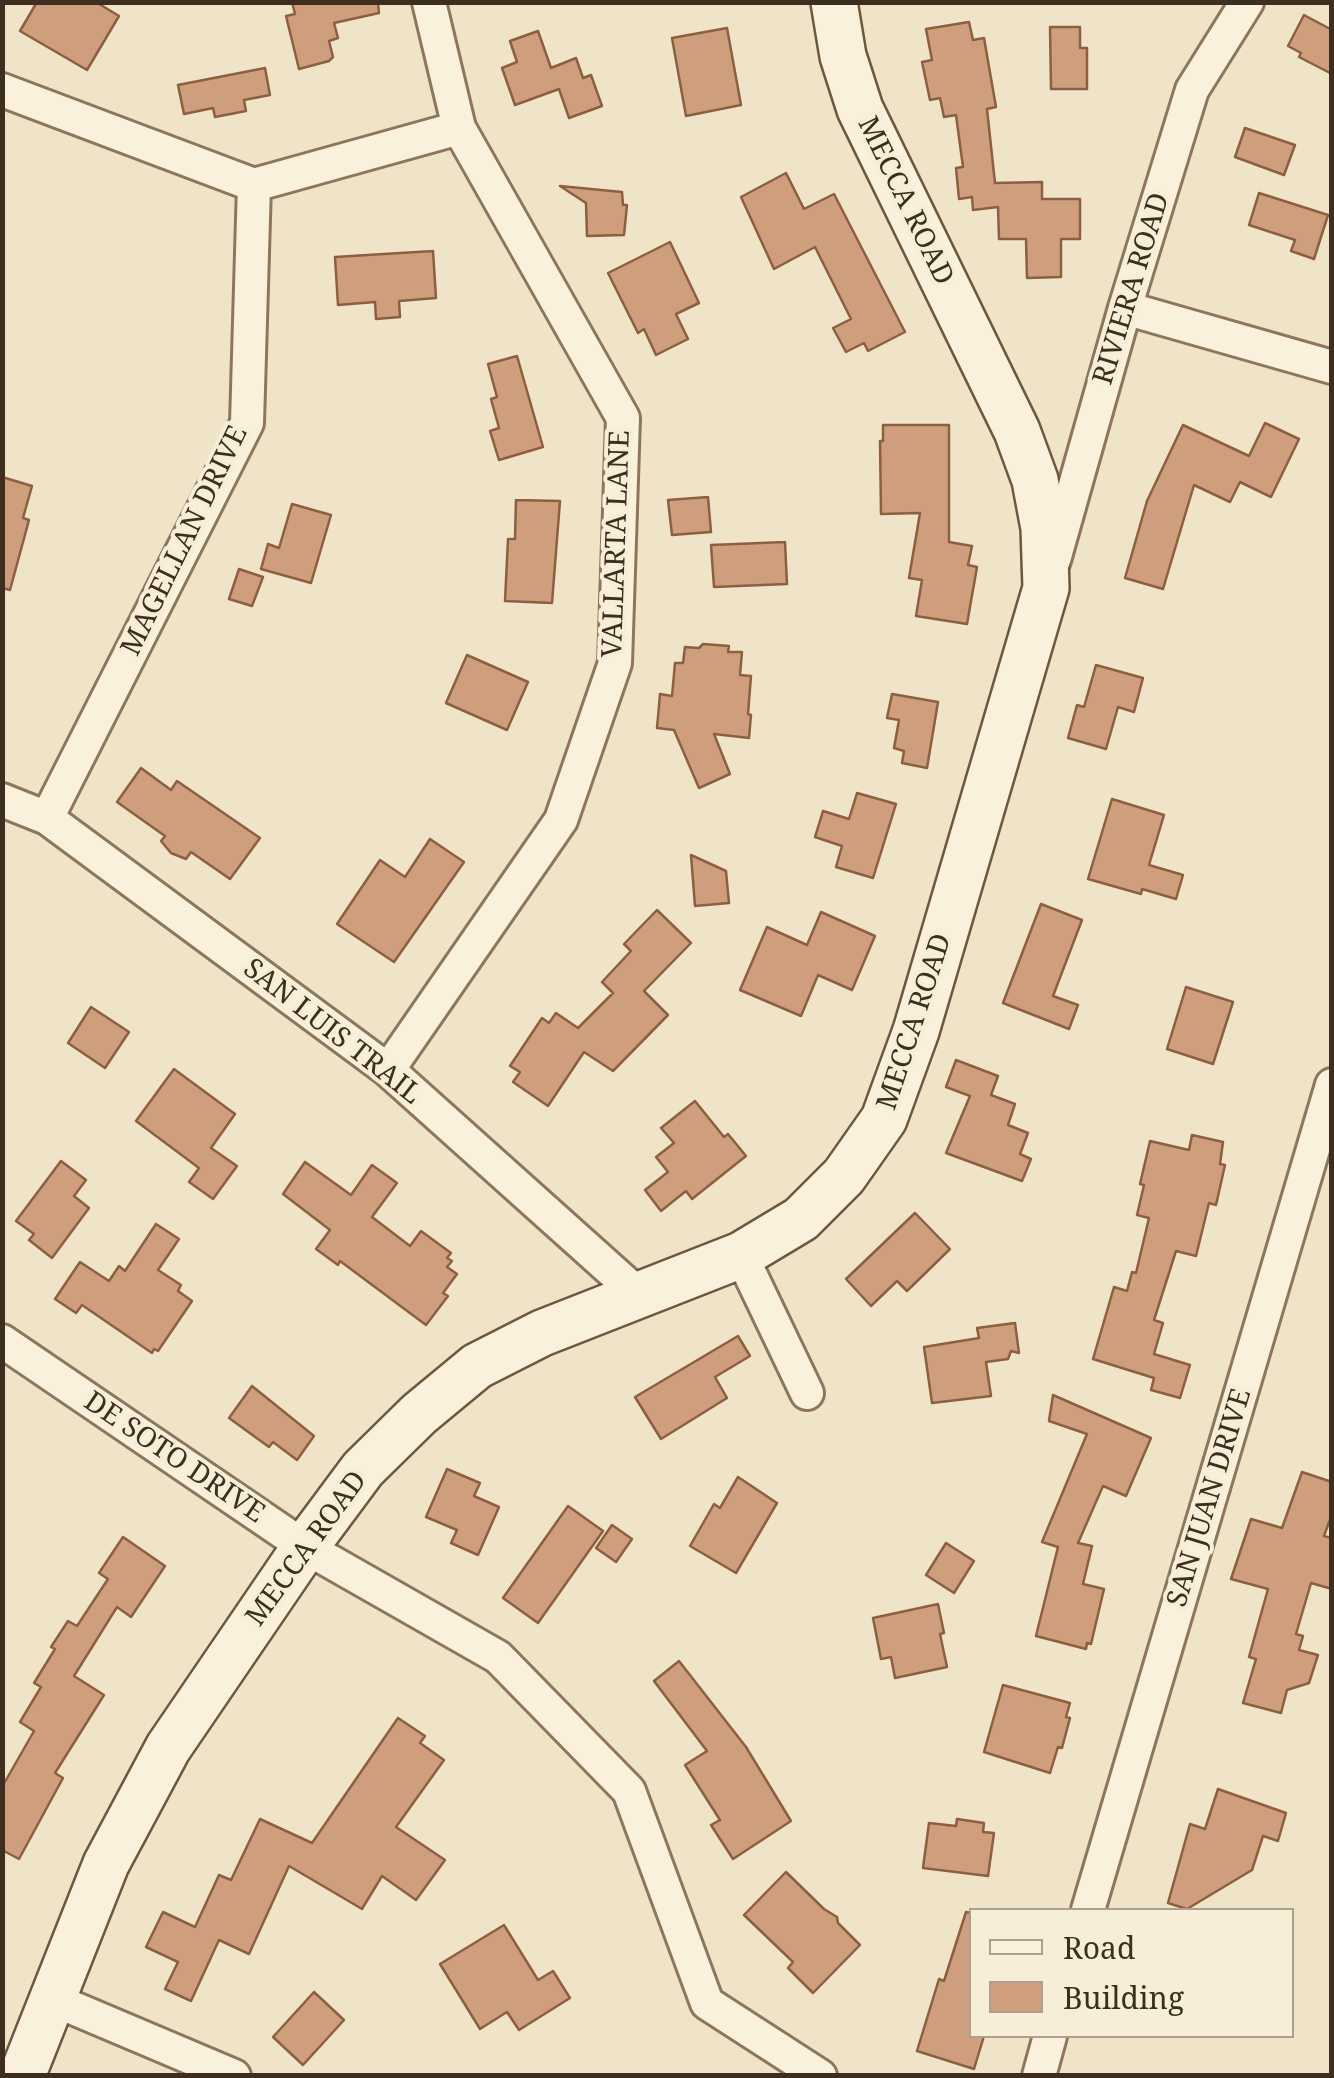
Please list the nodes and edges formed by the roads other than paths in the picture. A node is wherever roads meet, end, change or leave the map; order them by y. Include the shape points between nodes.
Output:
1 (429, 2) edge
2 (834, 2) edge
3 (1247, 2) edge
4 (2, 90) edge
5 (459, 128) junction
6 (254, 185) junction
7 (1125, 308) junction
8 (1332, 367) edge
9 (1046, 588) junction
10 (2, 800) edge
11 (47, 818) junction
12 (388, 1070) junction
13 (1332, 1086) edge
14 (1325, 1136) edge
15 (741, 1256) junction
16 (638, 1296) junction
17 (2, 1341) edge
18 (806, 1393) dead end
19 (304, 1547) junction
20 (1089, 1908) edge
21 (52, 1999) junction
22 (1049, 2038) edge
23 (22, 2076) edge
24 (234, 2076) edge
25 (820, 2076) edge
26 (1038, 2076) edge

1 - 5 street, VALLARTA LANE
2 - 9 street, MECCA ROAD via 860,110 1034,480
3 - 7 street, RIVIERA ROAD via 1192,90
4 - 6 street
5 - 6 street
5 - 12 street, VALLARTA LANE via 623,418 615,662 562,820
6 - 11 street, MAGELLAN DRIVE via 246,423
7 - 8 street
7 - 9 street, RIVIERA ROAD
9 - 15 street, MECCA ROAD via 884,1119 844,1176 801,1219
10 - 11 street, SAN LUIS TRAIL
11 - 12 street, SAN LUIS TRAIL
12 - 16 street, SAN LUIS TRAIL
13 - 14 street, SAN JUAN DRIVE
14 - 20 street, SAN JUAN DRIVE
15 - 16 street, MECCA ROAD
15 - 18 street
16 - 19 street, MECCA ROAD via 478,1366 363,1468
17 - 19 street, DE SOTO DRIVE
19 - 21 street, MECCA ROAD via 168,1748 106,1864
19 - 25 street, DE SOTO DRIVE via 498,1658 629,1791 707,2003
21 - 23 street, MECCA ROAD
21 - 24 street
22 - 26 street

